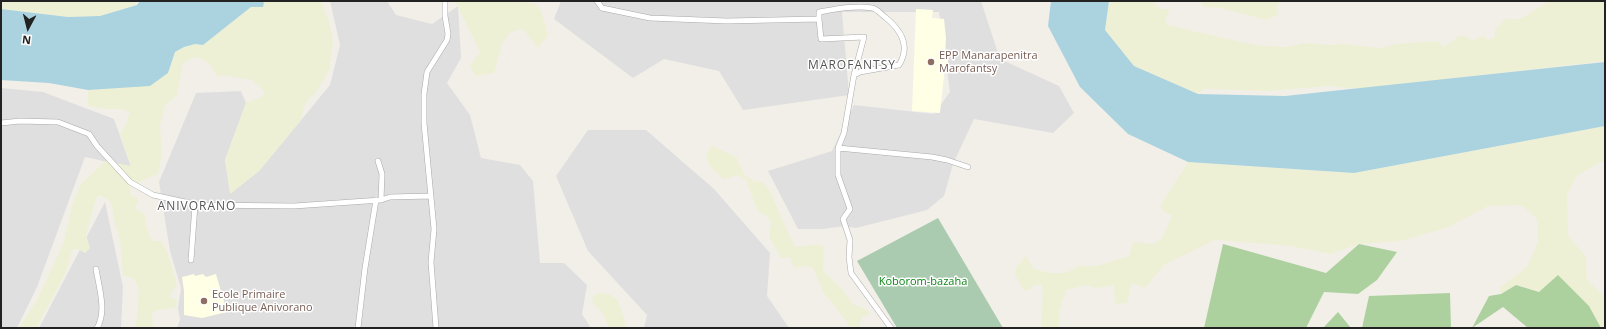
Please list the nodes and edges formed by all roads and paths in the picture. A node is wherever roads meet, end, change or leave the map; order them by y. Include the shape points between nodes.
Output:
1 (446, 1) edge
2 (597, 1) edge
3 (819, 19) junction
4 (854, 75) junction
5 (1, 123) edge
6 (838, 148) junction
7 (378, 161) dead end
8 (968, 167) dead end
9 (430, 196) junction
10 (379, 200) junction
11 (196, 204) junction
12 (191, 260) dead end
13 (96, 269) dead end
14 (97, 328) edge
15 (358, 328) edge
16 (436, 328) edge
17 (891, 328) edge

1 - 9 street via 447,40 427,72 424,94
2 - 3 street via 602,8 650,18 727,22
3 - 4 street via 821,39 864,37
3 - 4 street via 819,12 842,8 874,8 893,23 904,40 905,55 899,65
4 - 6 street via 844,133
5 - 11 street via 58,122 89,134 130,182 153,195
6 - 8 street via 932,157
6 - 17 street via 838,175 850,209 843,219 850,240 851,273
7 - 10 street via 382,174
9 - 10 street via 390,197
9 - 16 street via 434,229 431,262
10 - 11 street via 294,206
10 - 15 street via 365,268
11 - 12 street
13 - 14 street via 101,304 101,322

